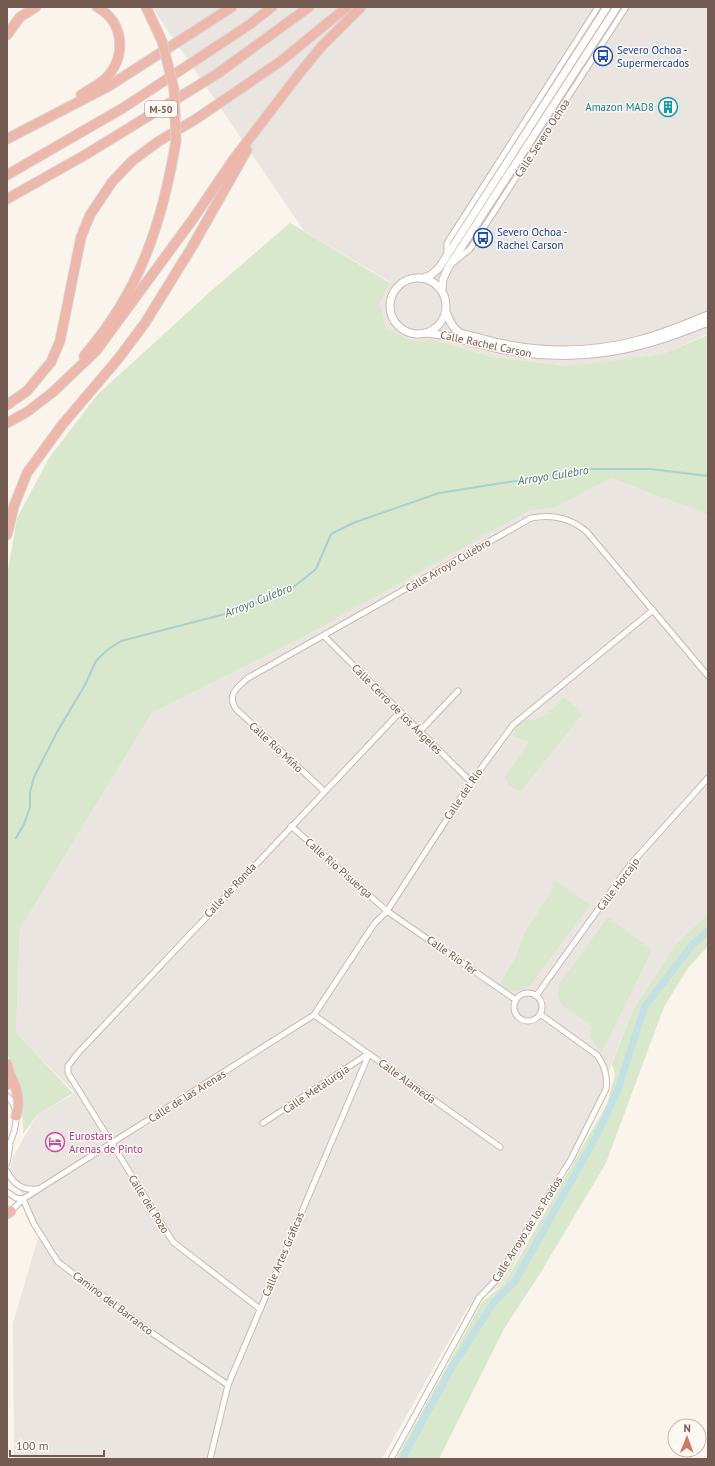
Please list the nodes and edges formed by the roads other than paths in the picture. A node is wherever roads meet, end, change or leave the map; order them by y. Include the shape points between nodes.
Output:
1 (36, 7) edge
2 (97, 7) edge
3 (146, 7) edge
4 (232, 7) edge
5 (272, 7) edge
6 (308, 7) edge
7 (346, 7) edge
8 (360, 7) edge
9 (598, 7) edge
10 (607, 7) edge
11 (617, 7) edge
12 (626, 7) edge
13 (7, 35) edge
14 (270, 112) junction
15 (7, 139) edge
16 (7, 175) edge
17 (7, 199) edge
18 (447, 255) junction
19 (451, 263) junction
20 (423, 278) junction
21 (442, 290) junction
22 (446, 312) junction
23 (708, 315) edge
24 (708, 322) edge
25 (426, 333) junction
26 (53, 392) junction
27 (7, 405) edge
28 (7, 423) edge
29 (7, 535) edge
30 (653, 610) junction
31 (324, 636) junction
32 (708, 676) edge
33 (458, 691) dead end
34 (231, 700) joint
35 (400, 712) junction
36 (420, 732) junction
37 (708, 778) edge
38 (471, 782) junction
39 (324, 791) junction
40 (291, 826) junction
41 (387, 911) junction
42 (536, 996) junction
43 (516, 1000) junction
44 (540, 1014) junction
45 (314, 1015) junction
46 (369, 1054) junction
47 (7, 1064) edge
48 (68, 1073) joint
49 (10, 1075) junction
50 (7, 1085) edge
51 (7, 1096) edge
52 (16, 1116) junction
53 (263, 1124) dead end
54 (11, 1140) junction
55 (110, 1143) junction
56 (500, 1147) dead end
57 (7, 1149) edge
58 (7, 1163) edge
59 (7, 1171) edge
60 (22, 1188) junction
61 (39, 1189) junction
62 (7, 1192) edge
63 (23, 1199) junction
64 (9, 1212) edge
65 (260, 1309) junction
66 (228, 1385) junction
67 (210, 1459) edge
68 (391, 1459) edge

1 - 13 highway via 20,17
2 - 15 highway via 110,17 117,28 120,50 116,64 104,79 66,105
3 - 26 highway, bridge via 162,41 174,89 176,141 162,209 144,262 113,316
4 - 15 highway via 109,86
5 - 16 highway, M-50 via 249,26 123,108
6 - 17 highway, M-50 via 218,74 86,155
7 - 27 highway via 281,61 132,161 112,182 90,215 81,238 60,341 51,362 27,391
8 - 14 highway via 321,47
9 - 18 street, Calle Severo Ochoa via 447,243
10 - 18 street, Calle Severo Ochoa
11 - 19 street, Calle Severo Ochoa
12 - 19 street, Calle Severo Ochoa via 470,250
14 - 26 highway via 96,351
14 - 29 highway via 145,323 62,425 27,474 14,506
18 - 20 street, Calle Severo Ochoa via 439,268
19 - 21 street, Calle Severo Ochoa via 443,279
20 - 21 street via 434,282
20 - 25 street via 409,279 397,286 389,306 391,316 404,331 413,335
21 - 22 street via 446,299
22 - 23 street, Calle Rachel Carson via 450,323 459,332 497,343 571,350 638,341
22 - 25 street via 442,322
24 - 25 street, Calle Rachel Carson via 668,339 642,346 602,354 574,356 499,349 443,334
26 - 28 highway
30 - 31 street, Calle Arroyo Culebro via 584,529 572,522 545,515 531,518
30 - 32 street
30 - 38 street, Calle del Río via 513,725
31 - 34 street, Calle Arroyo Culebro via 248,678 234,690
31 - 35 street, Calle Cerro de los Ángeles
33 - 36 street
34 - 39 street, Calle Río Miño via 237,710
35 - 36 street, Calle Cerro de los Ángeles
35 - 39 street, Calle de Ronda
36 - 38 street, Calle Cerro de los Ángeles
37 - 42 street, Calle Horcajo via 630,866
38 - 41 street, Calle del Río
39 - 40 street, Calle de Ronda
40 - 41 street, Calle Río Pisuerga
40 - 48 street, Calle de Ronda via 78,1054 68,1066
41 - 43 street, Calle Río Ter
41 - 45 street, Calle del Río via 374,924
42 - 43 street via 523,994
42 - 44 street via 542,1006
43 - 44 street via 515,1012 520,1019 529,1021
44 - 68 street, Calle Arroyo de los Prados via 597,1055 605,1071 606,1089 571,1159 496,1280 479,1298
45 - 46 street, Calle Alameda
45 - 55 street, Calle de las Arenas
46 - 53 street, Calle Metalurgia
46 - 56 street, Calle Alameda
46 - 65 street, Calle Artes Gráficas
47 - 49 highway
48 - 55 street, Calle del Pozo
49 - 50 highway
49 - 52 highway via 17,1092
51 - 52 street via 13,1102
52 - 54 street
54 - 57 street
54 - 58 street
55 - 61 street, Calle de las Arenas
55 - 65 street, Calle del Pozo via 173,1242
59 - 60 street via 14,1183
60 - 61 street
60 - 63 street, Camino del Barranco
61 - 63 street, Calle de las Arenas
62 - 63 street
63 - 64 street, Calle de las Arenas
63 - 66 street, Camino del Barranco via 34,1224 58,1262 155,1335
65 - 66 street, Calle Artes Gráficas
66 - 67 street, Calle Artes Gráficas

